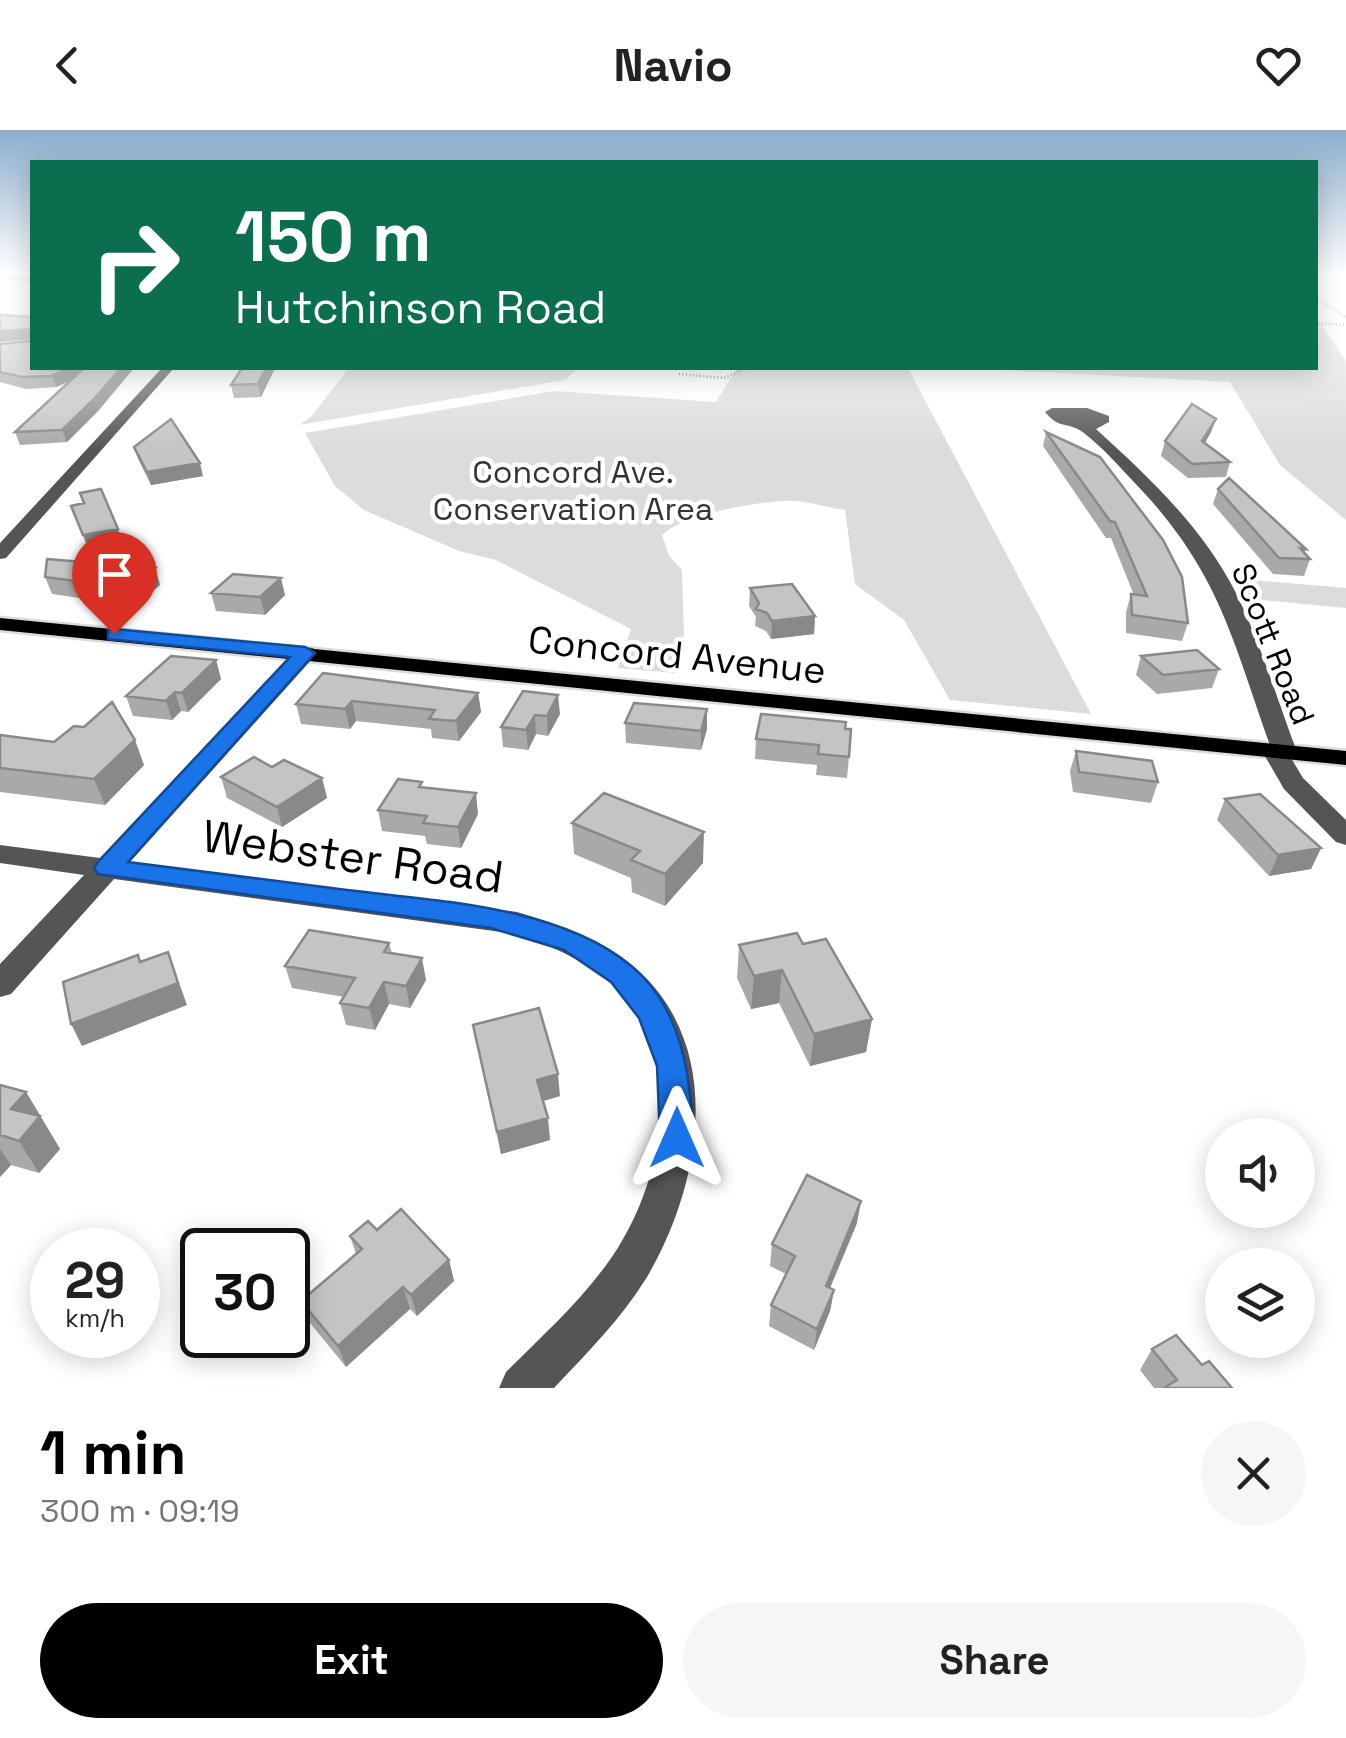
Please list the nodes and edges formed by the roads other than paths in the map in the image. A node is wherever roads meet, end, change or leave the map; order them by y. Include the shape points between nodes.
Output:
1 (166, 370) edge
2 (1085, 426) dead end
3 (0, 554) edge
4 (0, 624) edge
5 (305, 653) junction
6 (1279, 752) junction
7 (1346, 758) edge
8 (1346, 836) edge
9 (0, 854) edge
10 (107, 868) junction
11 (0, 985) edge
12 (522, 1388) edge

1 - 3 street
2 - 6 street, Scott Road via 1154,493 1213,569
4 - 5 main road, Concord Avenue
5 - 6 main road, Concord Avenue
5 - 10 street
6 - 7 main road, Concord Avenue
6 - 8 street, Scott Road via 1300,792
9 - 10 street, Webster Road
10 - 11 street
10 - 12 street, Webster Road via 517,923 591,952 635,986 661,1030 676,1083 677,1138 668,1182 648,1234 616,1286

